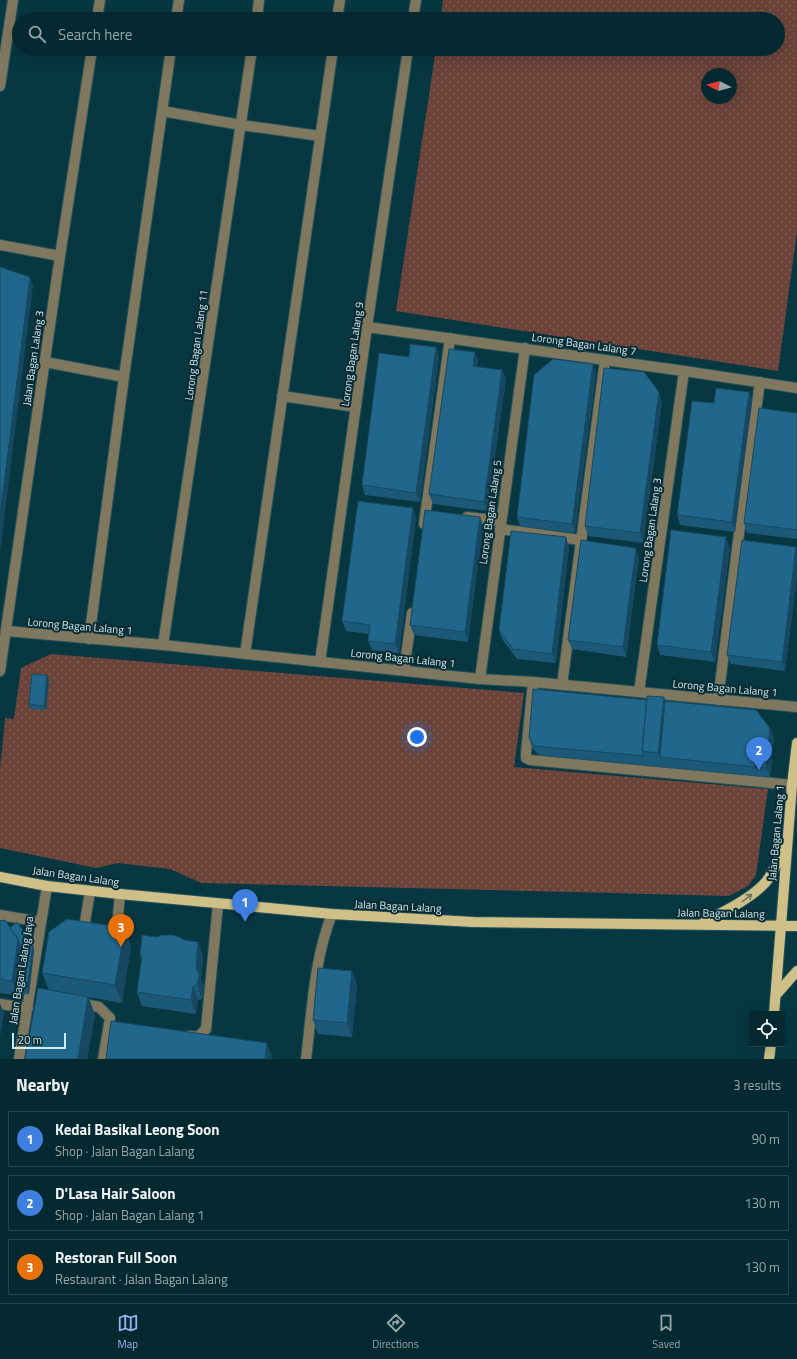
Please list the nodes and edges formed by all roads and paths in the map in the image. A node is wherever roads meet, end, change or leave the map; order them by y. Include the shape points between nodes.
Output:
1 (13, 0) edge
2 (100, 0) edge
3 (179, 0) edge
4 (259, 0) edge
5 (340, 0) edge
6 (416, 0) edge
7 (98, 12) edge
8 (177, 12) edge
9 (257, 12) edge
10 (338, 12) edge
11 (414, 12) edge
12 (91, 56) edge
13 (170, 56) edge
14 (251, 56) edge
15 (332, 56) edge
16 (407, 56) edge
17 (0, 86) edge
18 (162, 111) junction
19 (241, 125) junction
20 (320, 136) junction
21 (0, 245) edge
22 (60, 256) junction
23 (367, 327) junction
24 (450, 338) junction
25 (524, 348) junction
26 (605, 360) junction
27 (45, 362) junction
28 (684, 371) junction
29 (124, 377) junction
30 (760, 382) junction
31 (797, 388) edge
32 (282, 396) junction
33 (356, 407) junction
34 (456, 515) edge
35 (500, 525) junction
36 (422, 536) edge
37 (580, 540) junction
38 (413, 607) edge
39 (7, 631) junction
40 (89, 639) junction
41 (164, 645) junction
42 (245, 654) junction
43 (320, 662) junction
44 (404, 670) junction
45 (0, 671) edge
46 (480, 679) junction
47 (533, 682) junction
48 (562, 685) junction
49 (639, 692) junction
50 (718, 700) junction
51 (797, 707) edge
52 (797, 743) edge
53 (792, 785) junction
54 (787, 839) junction
55 (0, 876) edge
56 (47, 886) junction
57 (90, 891) junction
58 (120, 894) junction
59 (218, 904) junction
60 (332, 914) junction
61 (0, 915) edge
62 (41, 922) junction
63 (701, 924) junction
64 (71, 926) edge
65 (780, 926) junction
66 (797, 926) edge
67 (91, 929) junction
68 (797, 971) edge
69 (776, 994) junction
70 (68, 1001) edge
71 (0, 1004) edge
72 (28, 1008) junction
73 (774, 1011) edge
74 (183, 1035) edge
75 (771, 1047) edge
76 (19, 1059) edge
77 (103, 1059) edge
78 (306, 1059) edge
79 (770, 1059) edge

1 - 17 street
2 - 7 street
3 - 8 street
4 - 9 street
5 - 10 street
6 - 11 street
12 - 22 street, Jalan Bagan Lalang 3
13 - 18 street
14 - 19 street, Lorong Bagan Lalang 11
15 - 20 street
16 - 23 street, Lorong Bagan Lalang 9
18 - 19 street
18 - 29 street
19 - 20 street
19 - 41 street, Lorong Bagan Lalang 11
20 - 32 street
21 - 22 street
22 - 27 street, Jalan Bagan Lalang 3
23 - 24 street, Lorong Bagan Lalang 7
23 - 33 street, Lorong Bagan Lalang 9
24 - 25 street, Lorong Bagan Lalang 7
24 - 36 street via 430,512
25 - 26 street, Lorong Bagan Lalang 7
25 - 35 street, Lorong Bagan Lalang 5
26 - 28 street, Lorong Bagan Lalang 7
26 - 37 street
27 - 29 street
27 - 39 street, Jalan Bagan Lalang 3
28 - 30 street, Lorong Bagan Lalang 7
28 - 49 street, Lorong Bagan Lalang 3 via 666,532
29 - 40 street
30 - 31 street, Lorong Bagan Lalang 7
30 - 50 street via 734,540
32 - 33 street
32 - 42 street
33 - 43 street, Lorong Bagan Lalang 9
34 - 35 street
35 - 37 street
35 - 46 street, Lorong Bagan Lalang 5
37 - 48 street
38 - 44 street
39 - 40 street, Lorong Bagan Lalang 1
39 - 45 street, Jalan Bagan Lalang 3
40 - 41 street, Lorong Bagan Lalang 1
41 - 42 street, Lorong Bagan Lalang 1
42 - 43 street, Lorong Bagan Lalang 1
43 - 44 street, Lorong Bagan Lalang 1
44 - 46 street, Lorong Bagan Lalang 1
46 - 47 street, Lorong Bagan Lalang 1
47 - 48 street, Lorong Bagan Lalang 1
47 - 53 street via 526,753 526,758 530,760
48 - 49 street, Lorong Bagan Lalang 1
49 - 50 street, Lorong Bagan Lalang 1
50 - 51 street, Lorong Bagan Lalang 1
52 - 53 main road, Jalan Bagan Lalang 1
53 - 54 main road, Jalan Bagan Lalang 1
63 -> 54 main road via 741,902 764,885
54 - 65 main road, Jalan Bagan Lalang 1
55 - 56 main road, Jalan Bagan Lalang
56 - 57 main road, Jalan Bagan Lalang
56 - 62 street, Jalan Bagan Lalang Jaya
57 - 58 main road, Jalan Bagan Lalang
57 - 67 street
58 - 59 main road, Jalan Bagan Lalang
58 - 67 street via 117,926 112,932
59 - 60 main road, Jalan Bagan Lalang
59 - 74 street via 206,1029 198,1037
60 - 63 main road, Jalan Bagan Lalang via 473,922
60 - 78 street via 324,932 316,974
61 - 62 street
62 - 72 street, Jalan Bagan Lalang Jaya via 34,996
63 - 65 main road, Jalan Bagan Lalang
64 - 67 street
65 - 66 main road, Jalan Bagan Lalang
65 - 69 main road, Jalan Bagan Lalang 1
68 - 69 main road
69 - 73 main road, Jalan Bagan Lalang 1
70 - 77 street via 99,1007 110,1018
71 - 72 street
72 - 76 street, Jalan Bagan Lalang Jaya
75 - 79 main road

